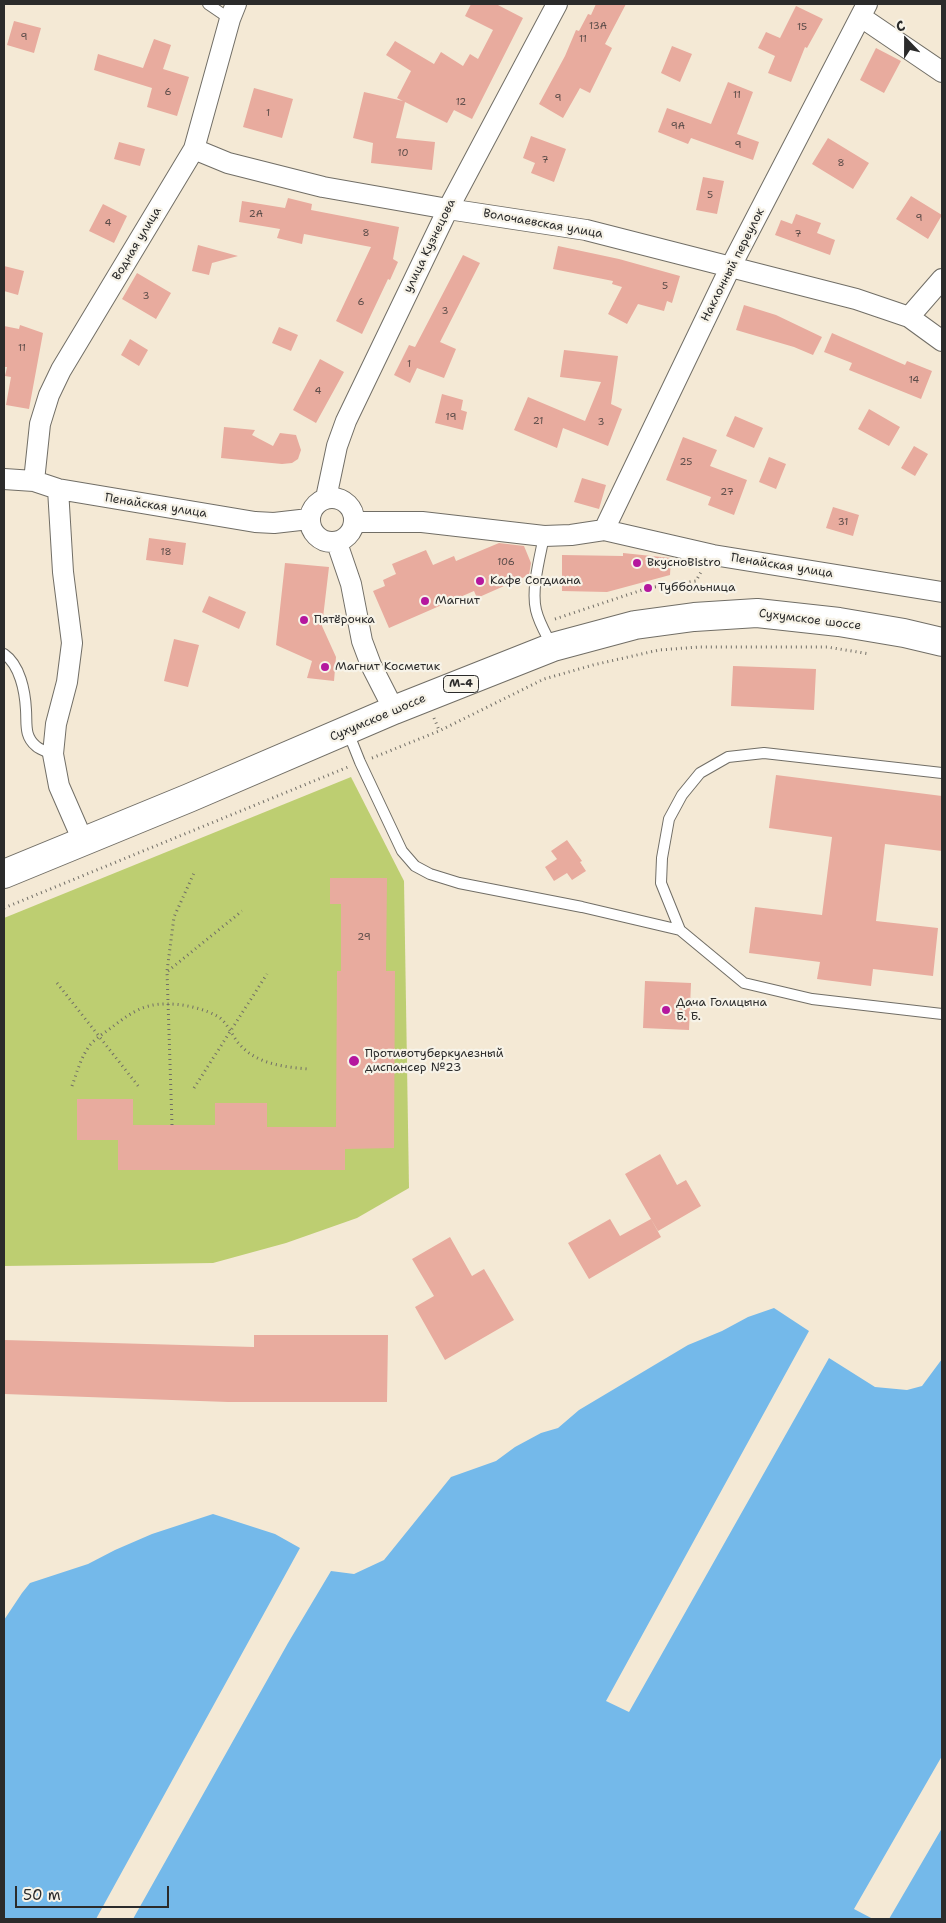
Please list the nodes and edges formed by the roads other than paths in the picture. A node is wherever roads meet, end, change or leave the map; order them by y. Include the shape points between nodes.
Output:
1 (208, 4) edge
2 (557, 4) edge
3 (864, 10) edge
4 (233, 11) edge
5 (942, 72) edge
6 (194, 149) junction
7 (448, 209) junction
8 (730, 268) junction
9 (942, 279) edge
10 (909, 317) junction
11 (942, 341) edge
12 (4, 479) edge
13 (34, 481) junction
14 (58, 489) junction
15 (326, 498) junction
16 (309, 518) junction
17 (355, 522) junction
18 (604, 530) junction
19 (544, 536) junction
20 (337, 543) junction
21 (942, 592) edge
22 (942, 642) edge
23 (553, 647) junction
24 (4, 654) edge
25 (394, 710) junction
26 (348, 731) junction
27 (53, 754) junction
28 (942, 773) edge
29 (83, 841) junction
30 (4, 874) edge
31 (680, 930) junction
32 (942, 1014) edge

1 - 4 lane
2 - 7 street, улица Кузнецова
3 - 5 street
3 - 8 street, Наклонный переулок
4 - 6 street, Водная улица
6 - 7 street, Волочаевская улица via 228,163 323,187
6 - 13 street, Водная улица via 61,370 40,424
7 - 8 street, Волочаевская улица via 586,230
7 - 15 street, улица Кузнецова via 346,421
8 - 10 street, Волочаевская улица via 856,299
8 - 18 street, Наклонный переулок
9 - 10 street
10 - 11 street, Волочаевская улица
12 - 13 street, Пенайская улица
13 - 14 street, Пенайская улица
14 - 16 street, Пенайская улица via 255,522
14 - 27 street via 63,572 72,643
15 - 16 street via 312,509
15 - 17 street via 337,498 347,503
16 - 20 street via 310,529 317,538 326,543
17 - 19 street, Пенайская улица via 422,522
17 - 20 street via 352,531
18 - 19 street, Пенайская улица
18 - 21 street, Пенайская улица via 713,555
19 - 23 lane via 535,593 536,608
20 - 25 street via 351,584 362,641
22 - 23 highway, Сухумское шоссе / М-4 via 840,622 757,613 635,625
23 - 25 highway, Сухумское шоссе / М-4
24 - 27 lane via 12,660 22,686 26,733 36,747
25 - 26 highway, Сухумское шоссе / М-4
26 - 29 highway, Сухумское шоссе / М-4
26 - 31 lane via 402,851 415,866 459,883 582,906
27 - 29 street via 59,786
28 - 31 lane via 764,753 728,756 700,773 682,795 669,819 661,883
29 - 30 highway, Сухумское шоссе / М-4
31 - 32 lane via 744,983 812,999

